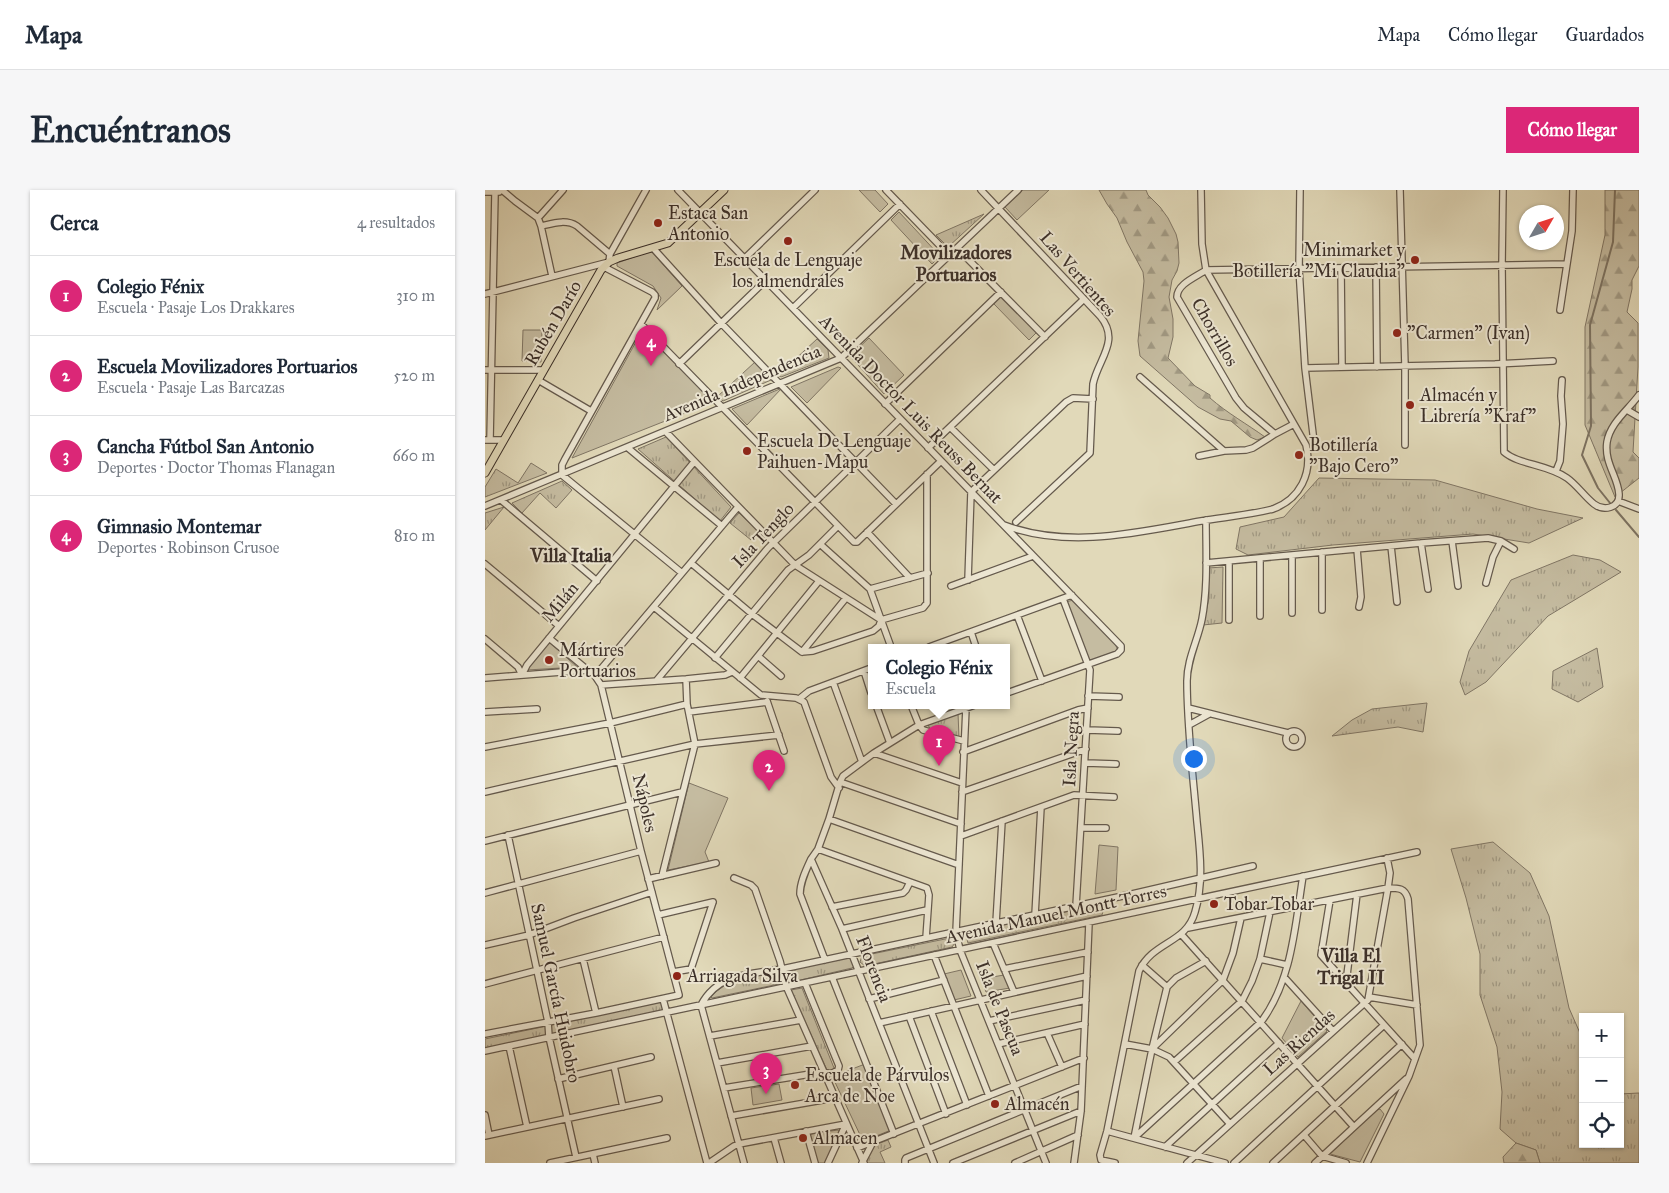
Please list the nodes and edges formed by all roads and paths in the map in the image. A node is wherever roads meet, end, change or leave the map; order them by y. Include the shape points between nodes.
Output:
1 (503, 190) edge
2 (563, 190) edge
3 (646, 190) edge
4 (678, 190) edge
5 (724, 190) edge
6 (815, 190) edge
7 (886, 190) edge
8 (981, 190) edge
9 (1018, 190) edge
10 (1201, 190) edge
11 (1300, 190) edge
12 (1400, 190) edge
13 (1503, 190) edge
14 (1573, 190) edge
15 (485, 192) edge
16 (495, 193) junction
17 (900, 204) junction
18 (999, 208) junction
19 (700, 213) junction
20 (538, 218) junction
21 (541, 226) junction
22 (653, 248) junction
23 (957, 248) junction
24 (610, 254) junction
25 (949, 255) junction
26 (745, 259) junction
27 (1567, 264) junction
28 (607, 265) junction
29 (1501, 265) junction
30 (1376, 267) junction
31 (1403, 267) junction
32 (1299, 268) junction
33 (1341, 268) junction
34 (1206, 270) junction
35 (552, 276) junction
36 (765, 280) junction
37 (493, 291) junction
38 (1001, 292) junction
39 (485, 294) edge
40 (1084, 299) junction
41 (793, 308) junction
42 (1559, 310) dead end
43 (721, 323) junction
44 (641, 324) junction
45 (1045, 336) junction
46 (841, 358) junction
47 (1553, 361) dead end
48 (679, 364) junction
49 (1504, 364) junction
50 (1405, 366) junction
51 (1342, 367) junction
52 (1377, 367) junction
53 (1305, 368) junction
54 (488, 370) edge
55 (543, 370) junction
56 (1140, 378) dead end
57 (538, 380) junction
58 (1562, 380) dead end
59 (780, 383) junction
60 (1639, 395) edge
61 (1093, 399) junction
62 (885, 404) junction
63 (723, 408) junction
64 (1627, 410) junction
65 (591, 411) junction
66 (1639, 417) edge
67 (900, 419) junction
68 (1294, 424) junction
69 (950, 427) junction
70 (666, 432) junction
71 (1275, 434) junction
72 (488, 440) edge
73 (503, 440) junction
74 (1314, 442) dead end
75 (1405, 445) dead end
76 (628, 448) junction
77 (928, 448) junction
78 (1224, 451) junction
79 (1199, 456) dead end
80 (941, 461) junction
81 (694, 462) junction
82 (856, 462) junction
83 (994, 470) junction
84 (1556, 471) junction
85 (485, 473) edge
86 (927, 474) junction
87 (562, 475) junction
88 (673, 486) junction
89 (971, 492) junction
90 (501, 500) junction
91 (1618, 501) junction
92 (815, 502) junction
93 (896, 504) junction
94 (485, 506) edge
95 (738, 507) junction
96 (1639, 509) edge
97 (1206, 520) junction
98 (1016, 522) dead end
99 (1002, 524) junction
100 (722, 526) junction
101 (838, 526) junction
102 (867, 532) junction
103 (634, 535) junction
104 (1452, 541) junction
105 (1501, 541) junction
106 (773, 543) junction
107 (1421, 543) junction
108 (820, 544) junction
109 (1391, 546) junction
110 (1357, 549) junction
111 (1514, 549) dead end
112 (1322, 552) junction
113 (1292, 555) junction
114 (1033, 556) junction
115 (1260, 558) junction
116 (1229, 561) junction
117 (1206, 562) junction
118 (691, 563) junction
119 (485, 564) edge
120 (795, 565) junction
121 (928, 573) junction
122 (682, 574) junction
123 (910, 578) junction
124 (968, 580) junction
125 (597, 581) junction
126 (819, 582) junction
127 (1487, 583) dead end
128 (951, 586) dead end
129 (1458, 586) dead end
130 (870, 589) junction
131 (1427, 589) dead end
132 (729, 594) junction
133 (1072, 596) junction
134 (846, 598) junction
135 (1063, 599) junction
136 (1397, 602) dead end
137 (654, 607) junction
138 (1359, 607) dead end
139 (1322, 610) dead end
140 (1292, 613) dead end
141 (752, 614) junction
142 (1017, 615) junction
143 (1260, 616) dead end
144 (881, 620) junction
145 (1229, 620) dead end
146 (559, 626) junction
147 (971, 632) junction
148 (777, 633) junction
149 (549, 638) junction
150 (485, 639) edge
151 (692, 639) junction
152 (890, 644) edge
153 (942, 644) edge
154 (975, 644) edge
155 (802, 652) junction
156 (758, 656) junction
157 (715, 658) junction
158 (1089, 664) junction
159 (868, 669) edge
160 (587, 670) junction
161 (864, 671) junction
162 (732, 672) junction
163 (522, 675) junction
164 (595, 676) junction
165 (781, 676) dead end
166 (485, 678) edge
167 (740, 678) junction
168 (686, 679) junction
169 (657, 681) junction
170 (1042, 681) junction
171 (833, 682) junction
172 (868, 684) edge
173 (601, 685) junction
174 (1010, 693) edge
175 (1088, 696) junction
176 (1119, 697) dead end
177 (799, 698) junction
178 (767, 699) junction
179 (687, 704) junction
180 (1088, 708) junction
181 (1188, 708) junction
182 (537, 709) dead end
183 (877, 709) edge
184 (913, 709) edge
185 (955, 709) edge
186 (966, 709) edge
187 (485, 712) edge
188 (689, 712) junction
189 (1209, 714) junction
190 (610, 723) junction
191 (919, 725) junction
192 (1189, 725) junction
193 (1087, 730) junction
194 (1118, 731) dead end
195 (1287, 733) dead end
196 (779, 735) junction
197 (964, 741) junction
198 (890, 743) junction
199 (695, 744) junction
200 (485, 746) edge
201 (1086, 749) junction
202 (784, 751) dead end
203 (963, 752) junction
204 (874, 753) junction
205 (862, 762) junction
206 (620, 763) junction
207 (1085, 764) junction
208 (1116, 764) dead end
209 (962, 783) junction
210 (840, 785) junction
211 (485, 792) edge
212 (682, 792) junction
213 (962, 792) junction
214 (1083, 796) junction
215 (1114, 797) dead end
216 (630, 805) junction
217 (1041, 807) junction
218 (829, 819) junction
219 (1002, 821) junction
220 (961, 824) junction
221 (1081, 828) junction
222 (1106, 828) dead end
223 (508, 835) junction
224 (961, 836) junction
225 (485, 841) edge
226 (818, 849) junction
227 (641, 851) junction
228 (1417, 852) dead end
229 (1387, 858) junction
230 (811, 860) junction
231 (716, 863) dead end
232 (959, 865) junction
233 (1253, 866) dead end
234 (662, 876) junction
235 (1303, 876) junction
236 (735, 878) dead end
237 (1200, 878) junction
238 (648, 879) junction
239 (910, 882) junction
240 (518, 884) junction
241 (1389, 888) junction
242 (652, 892) junction
243 (485, 893) edge
244 (1357, 894) junction
245 (1197, 898) junction
246 (1330, 900) junction
247 (1076, 906) junction
248 (1298, 906) junction
249 (832, 907) junction
250 (927, 910) junction
251 (1270, 912) junction
252 (658, 915) junction
253 (1035, 915) junction
254 (1241, 918) junction
255 (996, 923) junction
256 (1089, 923) junction
257 (1188, 928) junction
258 (842, 929) junction
259 (956, 932) junction
260 (1181, 934) junction
261 (529, 935) junction
262 (664, 937) junction
263 (926, 938) junction
264 (993, 942) junction
265 (485, 944) edge
266 (960, 950) junction
267 (1088, 952) junction
268 (851, 954) junction
269 (934, 955) junction
270 (583, 959) junction
271 (1260, 959) junction
272 (825, 960) junction
273 (1206, 961) junction
274 (1142, 965) junction
275 (1287, 965) junction
276 (781, 969) junction
277 (1004, 969) junction
278 (537, 970) junction
279 (673, 972) junction
280 (858, 972) junction
281 (1087, 976) junction
282 (832, 977) junction
283 (1284, 977) junction
284 (944, 980) junction
285 (1223, 980) junction
286 (805, 982) junction
287 (1346, 983) junction
288 (485, 984) edge
289 (785, 986) junction
290 (1167, 987) junction
291 (1013, 992) junction
292 (1369, 998) junction
293 (663, 999) junction
294 (869, 999) junction
295 (980, 999) junction
296 (1086, 1000) junction
297 (1241, 1001) junction
298 (1365, 1004) junction
299 (701, 1005) junction
300 (954, 1005) junction
301 (1417, 1005) junction
302 (931, 1011) junction
303 (667, 1012) junction
304 (597, 1013) junction
305 (909, 1016) junction
306 (801, 1020) junction
307 (989, 1021) junction
308 (548, 1022) junction
309 (1261, 1022) junction
310 (879, 1023) junction
311 (1085, 1024) junction
312 (1384, 1025) junction
313 (1333, 1031) junction
314 (1047, 1033) junction
315 (485, 1034) edge
316 (710, 1036) junction
317 (549, 1037) junction
318 (1279, 1042) junction
319 (998, 1044) junction
320 (1125, 1044) junction
321 (1402, 1044) junction
322 (509, 1046) junction
323 (811, 1046) junction
324 (1152, 1049) junction
325 (485, 1051) edge
326 (651, 1058) dead end
327 (1084, 1058) junction
328 (1415, 1059) junction
329 (1174, 1062) junction
330 (717, 1063) junction
331 (1297, 1063) junction
332 (614, 1066) junction
333 (1061, 1067) junction
334 (823, 1072) junction
335 (1409, 1076) junction
336 (558, 1079) junction
337 (1193, 1083) junction
338 (1015, 1086) junction
339 (1082, 1086) junction
340 (1317, 1086) junction
341 (724, 1088) junction
342 (989, 1096) junction
343 (834, 1098) junction
344 (659, 1099) dead end
345 (1212, 1104) junction
346 (967, 1105) junction
347 (1335, 1106) junction
348 (623, 1107) junction
349 (1024, 1109) junction
350 (1081, 1111) junction
351 (946, 1114) junction
352 (485, 1115) edge
353 (731, 1116) junction
354 (567, 1118) junction
355 (846, 1124) junction
356 (919, 1124) junction
357 (1230, 1124) junction
358 (527, 1127) junction
359 (1354, 1127) junction
360 (1032, 1130) junction
361 (806, 1131) junction
362 (1107, 1131) junction
363 (895, 1134) junction
364 (1078, 1135) junction
365 (1303, 1135) junction
366 (487, 1136) edge
367 (667, 1138) dead end
368 (774, 1138) junction
369 (1134, 1138) junction
370 (873, 1142) junction
371 (739, 1144) junction
372 (1165, 1146) junction
373 (857, 1148) junction
374 (928, 1148) junction
375 (1041, 1152) junction
376 (593, 1154) junction
377 (1196, 1155) junction
378 (1322, 1156) junction
379 (576, 1157) junction
380 (906, 1160) edge
381 (565, 1161) edge
382 (863, 1162) edge
383 (550, 1163) edge
384 (595, 1163) edge
385 (708, 1163) edge
386 (744, 1163) edge
387 (781, 1163) edge
388 (815, 1163) edge
389 (828, 1163) edge
390 (934, 1163) edge
391 (953, 1163) edge
392 (1015, 1163) edge
393 (1045, 1163) edge
394 (1075, 1163) edge
395 (1115, 1163) edge
396 (1187, 1163) edge
397 (1225, 1163) edge
398 (1233, 1163) edge
399 (1273, 1163) edge
400 (1315, 1163) edge
401 (1346, 1163) edge
402 (1367, 1163) edge

1 - 16 street
1 - 20 street
2 - 20 street
3 - 24 street, Rubén Darío
4 - 19 street, Avenida Doctor Luis Reuss Bernat
5 - 19 main road
6 - 26 street
7 - 17 street
8 - 18 street, Las Vertientes
9 - 18 street, Avenida Independencia
10 - 34 street
11 - 32 street
12 - 31 street
13 - 29 street
14 - 27 street
15 - 16 street
16 - 37 street
17 - 25 street
17 - 41 street
18 - 23 street, Avenida Independencia
18 - 40 street, Las Vertientes
19 - 22 main road via 668,243
19 - 26 street, Avenida Doctor Luis Reuss Bernat
20 - 21 street
21 - 24 street via 571,222
21 - 35 street
22 - 28 main road via 618,258
22 - 43 street
23 - 25 street, Avenida Independencia
23 - 38 street
24 - 28 street, Rubén Darío
25 - 46 street, Avenida Independencia
26 - 36 street, Avenida Doctor Luis Reuss Bernat
27 - 29 street, Chorrillos
27 - 42 street
28 - 35 street
28 - 44 street via 654,293 655,298
28 - 55 main road, Rubén Darío via 596,278
29 - 31 street, Chorrillos
29 - 49 street
30 - 31 street, Chorrillos
30 - 33 street, Chorrillos
30 - 52 street
31 - 50 street
32 - 33 street, Chorrillos
32 - 34 street, Chorrillos
32 - 53 street
33 - 51 street
34 - 68 street
34 - 71 street, Chorrillos via 1180,287 1177,297 1236,398
35 - 37 street
36 - 41 street, Avenida Doctor Luis Reuss Bernat
36 - 43 street
37 - 39 street
37 - 54 street
38 - 45 street
38 - 62 street
40 - 45 street
40 - 61 street, Las Vertientes via 1103,319 1109,336 1094,380
41 - 46 street, Avenida Doctor Luis Reuss Bernat
43 - 48 street
43 - 59 street
44 - 48 street
44 - 65 street
45 - 69 street
46 - 59 street, Avenida Independencia
46 - 62 street, Avenida Doctor Luis Reuss Bernat
47 - 49 street
48 - 63 street
49 - 50 street
49 - 84 street via 1504,452 1510,458
50 - 52 street
50 - 75 street
51 - 52 street
51 - 53 street
53 - 74 street
54 - 55 street
54 - 72 street
55 - 57 main road, Rubén Darío
56 - 78 street
57 - 65 street
57 - 73 main road, Rubén Darío
58 - 84 street via 1563,424
59 - 63 street, Avenida Independencia
59 - 82 street
60 - 64 street
61 - 83 street via 1073,398 1066,402
61 - 98 street, Las Vertientes via 1090,453
62 - 67 street, Avenida Doctor Luis Reuss Bernat
63 - 70 street, Avenida Independencia
63 - 92 street
64 - 66 street
64 - 91 street via 1612,429 1607,446 1609,464 1619,492
65 - 87 street via 562,465
67 - 77 street, Avenida Doctor Luis Reuss Bernat
67 - 82 street, Isla Tenglo
68 - 71 street
68 - 97 street via 1306,444 1309,457 1306,477 1296,494 1273,509
69 - 77 street
69 - 83 street
70 - 76 street, Avenida Independencia
70 - 81 street
71 - 78 street via 1249,449
72 - 73 street
73 - 85 main road, Rubén Darío
76 - 87 street, Avenida Independencia
76 - 88 street
77 - 80 street, Avenida Doctor Luis Reuss Bernat
78 - 79 street
80 - 86 street
80 - 89 street, Avenida Doctor Luis Reuss Bernat
81 - 88 street, Milán
81 - 95 street
82 - 92 street, Isla Tenglo
82 - 93 street
83 - 89 street
84 - 91 street via 1604,509
86 - 93 street
86 - 121 street
87 - 90 street, Avenida Independencia
87 - 103 street
88 - 100 street
88 - 103 street, Milán
89 - 99 street, Avenida Doctor Luis Reuss Bernat
89 - 124 street
90 - 94 street, Avenida Independencia
90 - 125 street
91 - 96 street
92 - 101 street
92 - 106 street, Isla Tenglo
93 - 102 street
95 - 100 street
95 - 106 street
97 - 99 street via 1132,534 1081,538 1038,535
97 - 117 street
99 - 114 street, Avenida Doctor Luis Reuss Bernat
100 - 118 street
101 - 102 street via 855,542
101 - 108 street
102 - 123 street
103 - 122 street
103 - 125 street, Milán
104 - 105 street via 1488,538
104 - 107 street
104 - 129 street
105 - 111 street
105 - 127 street via 1493,557
106 - 120 street
106 - 132 street, Isla Tenglo
107 - 109 street
107 - 131 street
108 - 120 street
108 - 130 street
109 - 110 street
109 - 136 street
110 - 112 street
110 - 138 street
112 - 113 street
112 - 139 street
113 - 115 street
113 - 140 street
114 - 124 street
114 - 133 street, Avenida Doctor Luis Reuss Bernat
115 - 116 street
115 - 143 street
116 - 117 street
116 - 145 street
117 - 181 street via 1202,620 1187,672
118 - 122 street
118 - 132 street
119 - 146 street
120 - 126 street
120 - 141 street
121 - 123 street
121 - 144 street via 927,605
122 - 137 street
123 - 130 street
124 - 128 street
125 - 146 street, Milán
126 - 134 street
126 - 148 street
130 - 144 street
132 - 141 street
132 - 151 street, Isla Tenglo
133 - 135 street
133 - 158 street, Avenida Doctor Luis Reuss Bernat via 1119,642 1121,649 1117,654
134 - 144 street
134 - 155 street
135 - 142 street
135 - 158 street, Isla Negra
137 - 151 street
137 - 164 street
141 - 148 street
141 - 157 street
142 - 147 street
142 - 170 street
144 - 152 street
144 - 155 street via 873,631 813,652
146 - 149 street, Milán
147 - 153 street
147 - 154 street
148 - 155 street
148 - 156 street
149 - 160 street, Nápoles
149 - 163 street, Milán
150 - 163 street via 519,667
151 - 157 street
151 - 169 street, Isla Tenglo
156 - 165 street
156 - 167 street
157 - 162 street
158 - 170 street
158 - 175 street, Isla Negra
159 - 161 street
160 - 163 street
160 - 164 street, Nápoles
161 - 171 street
161 - 172 street
162 - 167 street
162 - 168 street
163 - 166 street
164 - 173 street, Nápoles
167 - 178 street
168 - 169 street
168 - 179 street
169 - 173 street
170 - 174 street
171 - 177 street
171 - 205 street
173 - 190 street, Nápoles
175 - 176 street
175 - 180 street, Isla Negra
177 - 178 street
177 - 210 street via 805,705 831,777
178 - 188 street
178 - 196 street
179 - 188 street
179 - 190 street
180 - 193 street, Isla Negra
180 - 203 street
181 - 189 street
181 - 192 street
182 - 187 street
183 - 198 street
184 - 191 street
185 - 191 street
186 - 197 street, Isla de Pascua
188 - 199 street
189 - 192 street
189 - 195 street
190 - 200 street
190 - 206 street, Nápoles
191 - 197 street via 923,730
191 - 198 street
192 - 237 street
193 - 194 street
193 - 201 street, Isla Negra
196 - 199 street
196 - 202 street
197 - 203 street, Isla de Pascua
198 - 204 street
199 - 206 street
199 - 212 street
201 - 207 street, Isla Negra
201 - 213 street
203 - 209 street, Isla de Pascua
204 - 205 street
204 - 209 street
205 - 210 street via 843,776
206 - 211 street
206 - 216 street, Nápoles
207 - 208 street
207 - 214 street, Isla Negra
209 - 213 street, Isla de Pascua
210 - 218 street
210 - 220 street
212 - 216 street
212 - 234 street
213 - 220 street, Isla de Pascua
214 - 215 street
214 - 217 street via 1074,795
214 - 221 street, Isla Negra
216 - 223 street
216 - 227 street, Nápoles
217 - 219 street
217 - 253 street
218 - 226 street
218 - 232 street
219 - 224 street
219 - 255 street
220 - 224 street, Isla de Pascua
221 - 222 street
221 - 247 street, Isla Negra
223 - 225 street
223 - 240 street, Samuel García Huidobro
224 - 232 street, Isla de Pascua
226 - 230 street
226 - 239 street
227 - 238 street, Nápoles
227 - 240 street
228 - 229 street, Avenida Manuel Montt Torres
229 - 235 street, Avenida Manuel Montt Torres
229 - 241 street, Las Riendas
230 - 249 street, Florencia
230 - 272 street via 800,894
231 - 234 street
232 - 259 street, Isla de Pascua
233 - 237 street, Avenida Manuel Montt Torres
234 - 238 street
235 - 245 street, Avenida Manuel Montt Torres
235 - 248 street
236 - 276 street via 754,887
237 - 245 street
237 - 247 street, Avenida Manuel Montt Torres
238 - 242 street, Nápoles
239 - 249 street via 903,893
239 - 250 street via 929,890
240 - 243 street
240 - 261 street, Samuel García Huidobro
241 - 244 street
241 - 292 street, Las Riendas
241 - 301 street via 1401,888 1408,899
242 - 252 street, Nápoles
242 - 261 street
244 - 246 street
244 - 287 street
245 - 256 street, Avenida Manuel Montt Torres
245 - 257 street via 1196,911
246 - 248 street
246 - 287 street via 1321,955
247 - 253 street, Avenida Manuel Montt Torres
248 - 251 street
248 - 275 street
249 - 258 street, Florencia
250 - 258 street
250 - 263 street
251 - 254 street
251 - 271 street
252 - 262 street, Nápoles
252 - 279 street via 713,902 691,969
253 - 255 street, Avenida Manuel Montt Torres
254 - 257 street
254 - 285 street
255 - 259 street, Avenida Manuel Montt Torres
256 - 264 street, Avenida Manuel Montt Torres
256 - 267 street
257 - 260 street
258 - 268 street, Florencia
259 - 263 street, Avenida Manuel Montt Torres
259 - 266 street, Isla de Pascua
260 - 273 street
260 - 274 street via 1154,951
261 - 265 street
261 - 278 street, Samuel García Huidobro
262 - 270 street
262 - 279 street, Nápoles
263 - 268 street, Avenida Manuel Montt Torres
264 - 266 street, Avenida Manuel Montt Torres
264 - 277 street
266 - 269 street, Avenida Manuel Montt Torres
266 - 295 street, Isla de Pascua
267 - 277 street
267 - 281 street
268 - 272 street, Avenida Manuel Montt Torres
268 - 280 street, Florencia
269 - 280 street, Avenida Manuel Montt Torres
269 - 284 street
270 - 278 street
270 - 304 street
271 - 275 street
271 - 297 street
272 - 276 street, Avenida Manuel Montt Torres
273 - 285 street
273 - 290 street
274 - 290 street
274 - 320 street
275 - 283 street
276 - 289 street
276 - 299 street, Avenida Manuel Montt Torres via 726,980 710,990
277 - 291 street
278 - 288 street
278 - 308 street, Samuel García Huidobro
279 - 293 street, Nápoles via 679,995
280 - 282 street, Avenida Manuel Montt Torres
280 - 294 street, Florencia
281 - 291 street
281 - 296 street
282 - 286 street, Avenida Manuel Montt Torres
282 - 363 street
283 - 309 street via 1276,999
283 - 313 street
284 - 294 street
284 - 300 street
285 - 297 street
285 - 324 street
286 - 289 street, Avenida Manuel Montt Torres
286 - 334 street via 839,1066 836,1072
287 - 298 street
289 - 299 street, Avenida Manuel Montt Torres
289 - 306 street
290 - 324 street
291 - 295 street
292 - 298 street, Las Riendas
292 - 301 street
293 - 303 street
293 - 304 street
294 - 310 street, Florencia
295 - 300 street
295 - 307 street, Isla de Pascua
296 - 307 street
296 - 311 street
297 - 309 street
297 - 329 street
298 - 312 street
298 - 313 street, Las Riendas
299 - 303 street, Avenida Manuel Montt Torres
299 - 316 street
300 - 302 street
300 - 342 street
301 - 328 street via 1420,1043
302 - 305 street
302 - 346 street
303 - 317 street, Avenida Manuel Montt Torres
303 - 385 street
304 - 308 street
305 - 310 street
305 - 351 street
306 - 316 street
306 - 323 street
307 - 319 street, Isla de Pascua
308 - 315 street
308 - 317 street, Samuel García Huidobro
309 - 318 street
309 - 337 street
310 - 356 street, Florencia
311 - 314 street
311 - 327 street
312 - 321 street
312 - 340 street
313 - 331 street, Las Riendas
314 - 319 street
314 - 333 street
316 - 330 street
317 - 322 street, Avenida Manuel Montt Torres
317 - 336 street, Samuel García Huidobro
318 - 331 street
318 - 345 street
319 - 338 street, Isla de Pascua
320 - 324 street
320 - 362 street
321 - 328 street
321 - 347 street
322 - 325 street, Avenida Manuel Montt Torres
322 - 358 street
323 - 330 street
323 - 334 street
324 - 329 street
324 - 369 street
326 - 332 street
327 - 333 street
327 - 339 street
328 - 335 street
329 - 337 street
330 - 341 street
331 - 340 street
331 - 357 street, Las Riendas
332 - 336 street
332 - 348 street
333 - 338 street
334 - 341 street
334 - 343 street
335 - 359 street
335 - 402 street
336 - 354 street, Samuel García Huidobro
337 - 345 street
337 - 369 street
338 - 342 street
338 - 349 street, Isla de Pascua
339 - 349 street
339 - 350 street
340 - 347 street
340 - 398 street
341 - 353 street
342 - 346 street
343 - 353 street
343 - 355 street
344 - 348 street
345 - 357 street
345 - 372 street
346 - 351 street
347 - 359 street
347 - 365 street
348 - 354 street
349 - 360 street, Isla de Pascua
349 - 374 street
350 - 360 street
350 - 364 street
351 - 356 street
352 - 366 street
353 - 371 street
354 - 358 street
354 - 379 street, Samuel García Huidobro
355 - 361 street
355 - 373 street
355 - 389 street
356 - 363 street
356 - 374 street, Florencia
357 - 377 street, Las Riendas
358 - 366 street
359 - 378 street
360 - 375 street, Isla de Pascua
360 - 391 street
361 - 368 street
361 - 388 street
362 - 369 street
362 - 395 street via 1101,1160
363 - 370 street
364 - 375 street
364 - 394 street
365 - 378 street
365 - 399 street
367 - 376 street
368 - 371 street
368 - 387 street
369 - 372 street
370 - 373 street
370 - 382 street
371 - 385 street
371 - 386 street
372 - 377 street
373 - 382 street
374 - 380 street
374 - 390 street, Florencia
375 - 392 street
375 - 393 street, Isla de Pascua
376 - 379 street
376 - 384 street
377 - 396 street, Las Riendas
377 - 397 street
378 - 400 street
378 - 401 street
379 - 381 street
381 - 383 street

